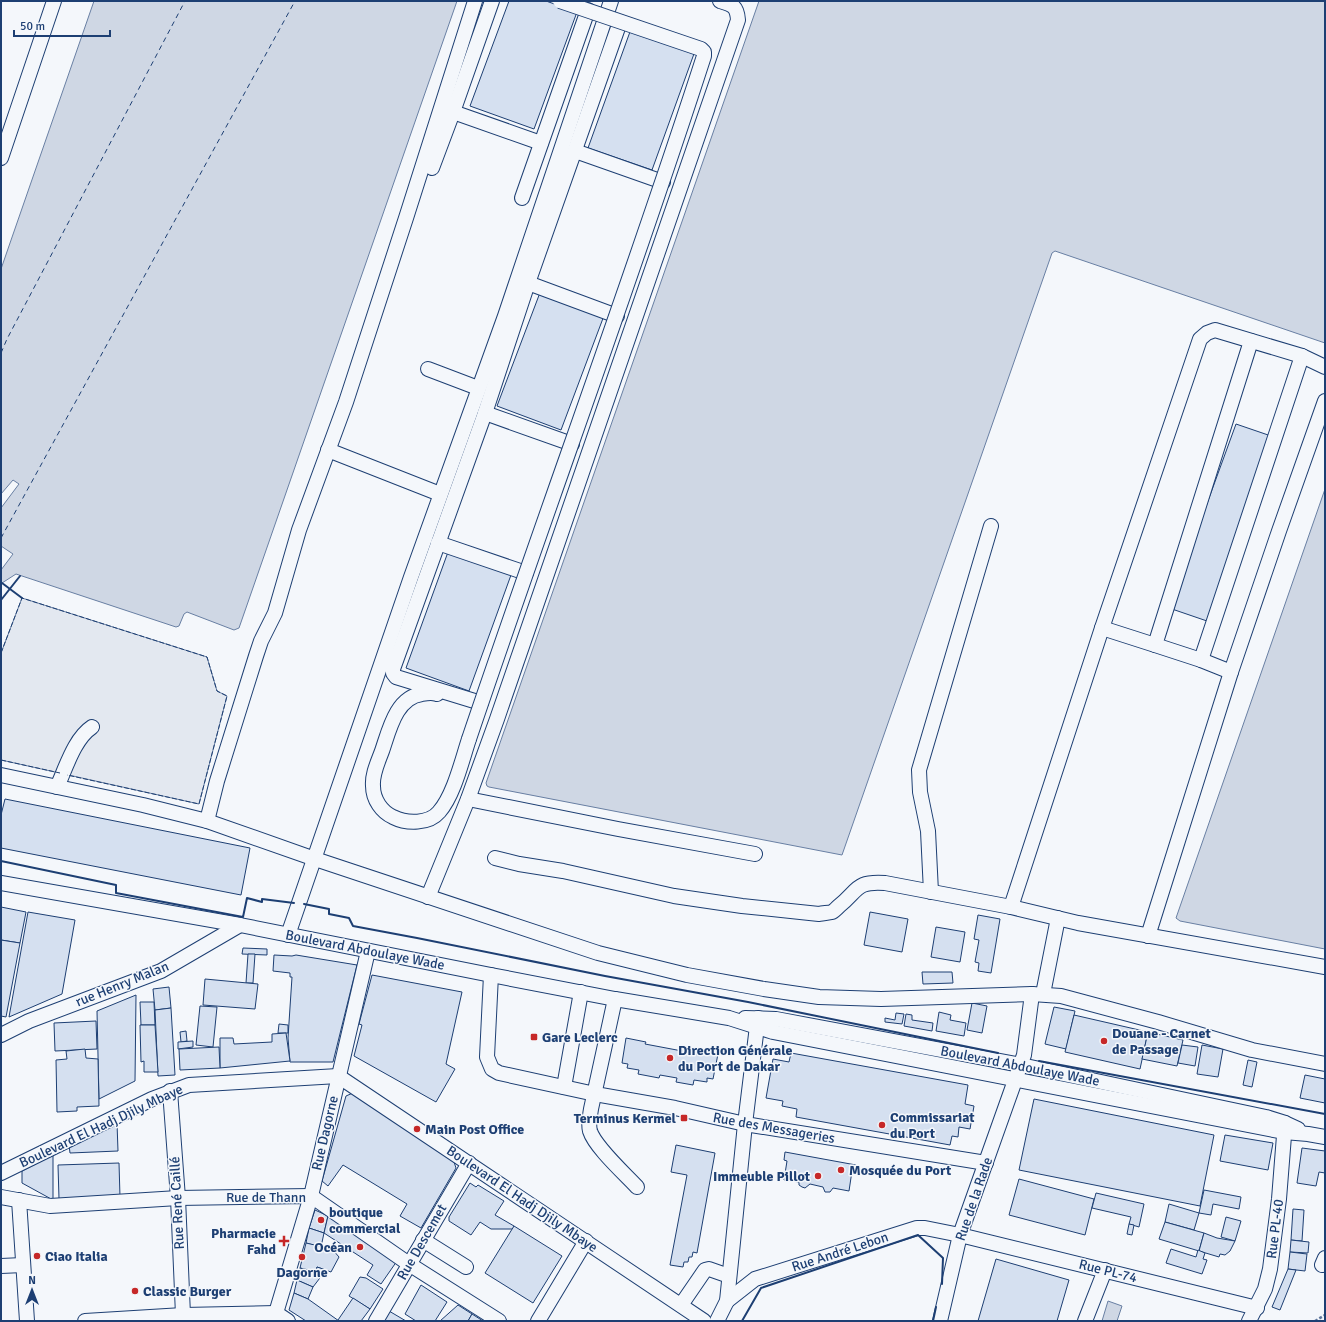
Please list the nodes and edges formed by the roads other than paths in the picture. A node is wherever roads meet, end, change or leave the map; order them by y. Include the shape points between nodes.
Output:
1 (54, 1) edge
2 (475, 1) edge
3 (492, 1) edge
4 (560, 1) edge
5 (610, 1) edge
6 (720, 1) edge
7 (588, 10) junction
8 (620, 22) junction
9 (453, 112) junction
10 (541, 143) junction
11 (575, 151) junction
12 (1, 158) edge
13 (432, 168) dead end
14 (663, 182) junction
15 (522, 198) dead end
16 (528, 283) junction
17 (617, 316) junction
18 (1252, 340) junction
19 (1302, 356) junction
20 (1325, 367) edge
21 (428, 369) dead end
22 (478, 388) junction
23 (1325, 402) edge
24 (485, 413) junction
25 (572, 444) junction
26 (328, 450) junction
27 (440, 494) junction
28 (991, 526) dead end
29 (438, 543) junction
30 (526, 574) junction
31 (1102, 628) junction
32 (1155, 645) junction
33 (1201, 660) junction
34 (1231, 672) junction
35 (481, 703) junction
36 (493, 718) junction
37 (92, 727) dead end
38 (1, 775) edge
39 (57, 787) junction
40 (468, 799) junction
41 (208, 822) junction
42 (756, 854) dead end
43 (495, 858) dead end
44 (315, 859) junction
45 (1, 883) edge
46 (932, 892) junction
47 (428, 897) junction
48 (1011, 907) junction
49 (1058, 918) junction
50 (240, 925) junction
51 (288, 935) junction
52 (1148, 936) junction
53 (368, 951) junction
54 (1325, 967) edge
55 (491, 975) junction
56 (581, 992) junction
57 (1038, 994) junction
58 (615, 999) junction
59 (757, 1022) junction
60 (1, 1035) edge
61 (1325, 1064) edge
62 (1021, 1065) junction
63 (338, 1076) junction
64 (1016, 1079) junction
65 (564, 1087) junction
66 (170, 1091) junction
67 (595, 1094) junction
68 (745, 1124) junction
69 (1284, 1127) junction
70 (1325, 1137) edge
71 (469, 1163) junction
72 (986, 1163) junction
73 (1, 1173) edge
74 (637, 1187) dead end
75 (311, 1196) junction
76 (1, 1197) edge
77 (178, 1198) junction
78 (19, 1200) junction
79 (960, 1234) junction
80 (423, 1240) junction
81 (586, 1241) junction
82 (409, 1264) junction
83 (23, 1265) junction
84 (1, 1266) edge
85 (466, 1267) dead end
86 (1105, 1270) junction
87 (729, 1276) junction
88 (727, 1301) junction
89 (681, 1305) junction
90 (1257, 1308) junction
91 (276, 1313) junction
92 (183, 1315) junction
93 (116, 1320) edge
94 (27, 1321) edge
95 (85, 1321) edge
96 (288, 1321) edge
97 (376, 1321) edge
98 (499, 1321) edge
99 (538, 1321) edge
100 (704, 1321) edge
101 (717, 1321) edge
102 (940, 1321) edge
103 (1085, 1321) edge
104 (1249, 1321) edge

1 - 12 street
2 - 26 street
3 - 9 street
4 - 7 street, bridge
5 - 22 street via 508,309
6 - 36 street via 738,11 738,20
7 - 8 street, bridge
7 - 10 street
8 - 11 street
8 - 14 street, bridge via 704,52
9 - 10 street
9 - 13 street
10 - 15 street
11 - 14 street
11 - 16 street
14 - 17 street, bridge
16 - 17 street
16 - 24 street
17 - 25 street, bridge
18 - 19 street
18 - 31 street via 1215,330 1200,339
18 - 32 street
19 - 20 street
19 - 33 street
21 - 22 street
22 - 27 street
23 - 34 street
24 - 25 street
24 - 29 street
25 - 30 street, bridge
26 - 27 street
26 - 41 street via 299,530 275,613 256,656 216,781
27 - 44 street
28 - 46 street via 919,770 920,792 928,831
29 - 30 street
29 - 35 street via 393,673 396,677
30 - 35 street, bridge
31 - 32 street
31 - 48 street
32 - 33 street
33 - 34 street
34 - 52 street
35 - 36 street, bridge via 479,710 476,717 472,731 450,795 438,813 423,821 410,822 384,812 376,800 372,786 374,773 393,720 409,699 417,694 434,693 468,708 474,710 481,713
36 - 40 street
37 - 39 street via 78,740
38 - 39 street
39 - 41 street
40 - 42 street via 618,830
40 - 47 street
41 - 44 street
43 - 46 street via 563,870 674,896 819,914 832,912 855,890 871,882
44 - 47 street
44 - 51 street
45 - 50 street, Boulevard Abdoulaye Wade
46 - 48 street
47 - 57 street via 598,953 764,989 819,996 881,999
48 - 49 street
49 - 52 street
49 - 57 street, Rue de la Rade
50 - 51 street, Boulevard Abdoulaye Wade
50 - 60 street, rue Henry Malan via 161,971 29,1021
51 - 53 street, Boulevard Abdoulaye Wade
52 - 54 street
53 - 55 street, Boulevard Abdoulaye Wade
53 - 63 street, Rue Dagorne
55 - 56 street, Boulevard Abdoulaye Wade
55 - 65 street, Rue des Messageries via 486,1057 492,1069 499,1074
56 - 58 street, Boulevard Abdoulaye Wade
56 - 65 street
57 - 61 street via 1090,1003 1252,1050
57 - 62 street, Rue de la Rade
58 - 59 street, Boulevard Abdoulaye Wade
58 - 67 street
59 - 62 street, Boulevard Abdoulaye Wade via 776,1019
59 - 64 street, Boulevard Abdoulaye Wade via 773,1032
59 - 68 street
62 - 64 street, Rue de la Rade
62 - 69 street, Boulevard Abdoulaye Wade via 1266,1117
63 - 66 street, Boulevard El Hadj Djily Mbaye via 189,1085
63 - 71 street, Boulevard El Hadj Djily Mbaye
63 - 75 street, Rue Dagorne
64 - 69 street, Boulevard Abdoulaye Wade
64 - 72 street, Rue de la Rade
65 - 67 street, Rue des Messageries
66 - 73 street, Boulevard El Hadj Djily Mbaye
66 - 77 street, Rue René Caillé
67 - 68 street, Rue des Messageries
67 - 74 street via 589,1121 590,1131 602,1150
68 - 72 street, Rue des Messageries
68 - 87 street
69 - 70 street, Boulevard Abdoulaye Wade
69 - 90 street, Rue PL-40 via 1279,1199 1270,1269
71 - 80 street, Rue Descemet
71 - 81 street, Boulevard El Hadj Djily Mbaye
72 - 79 street, Rue de la Rade
75 - 77 street, Rue de Thann
75 - 82 street, Rue de Thann
75 - 91 street, Rue Dagorne
76 - 78 street, Rue de Thann
77 - 78 street, Rue de Thann via 50,1206
77 - 92 street, Rue René Caillé
78 - 83 street
79 - 86 street, Rue PL-74
79 - 88 street, Rue André Lebon via 917,1228 756,1279
79 - 102 street, Rue de la Rade
80 - 82 street, Rue Descemet
80 - 85 street
81 - 89 street, Boulevard El Hadj Djily Mbaye
81 - 99 street
82 - 97 street, Rue Descemet
82 - 98 street, Rue de Thann
83 - 84 street
83 - 94 street
86 - 90 street, Rue PL-74
86 - 103 street
87 - 88 street
87 - 89 street via 705,1270
88 - 101 street
89 - 100 street, Boulevard El Hadj Djily Mbaye
90 - 104 street, Rue PL-40
91 - 92 street
91 - 96 street
92 - 93 street
93 - 95 street

